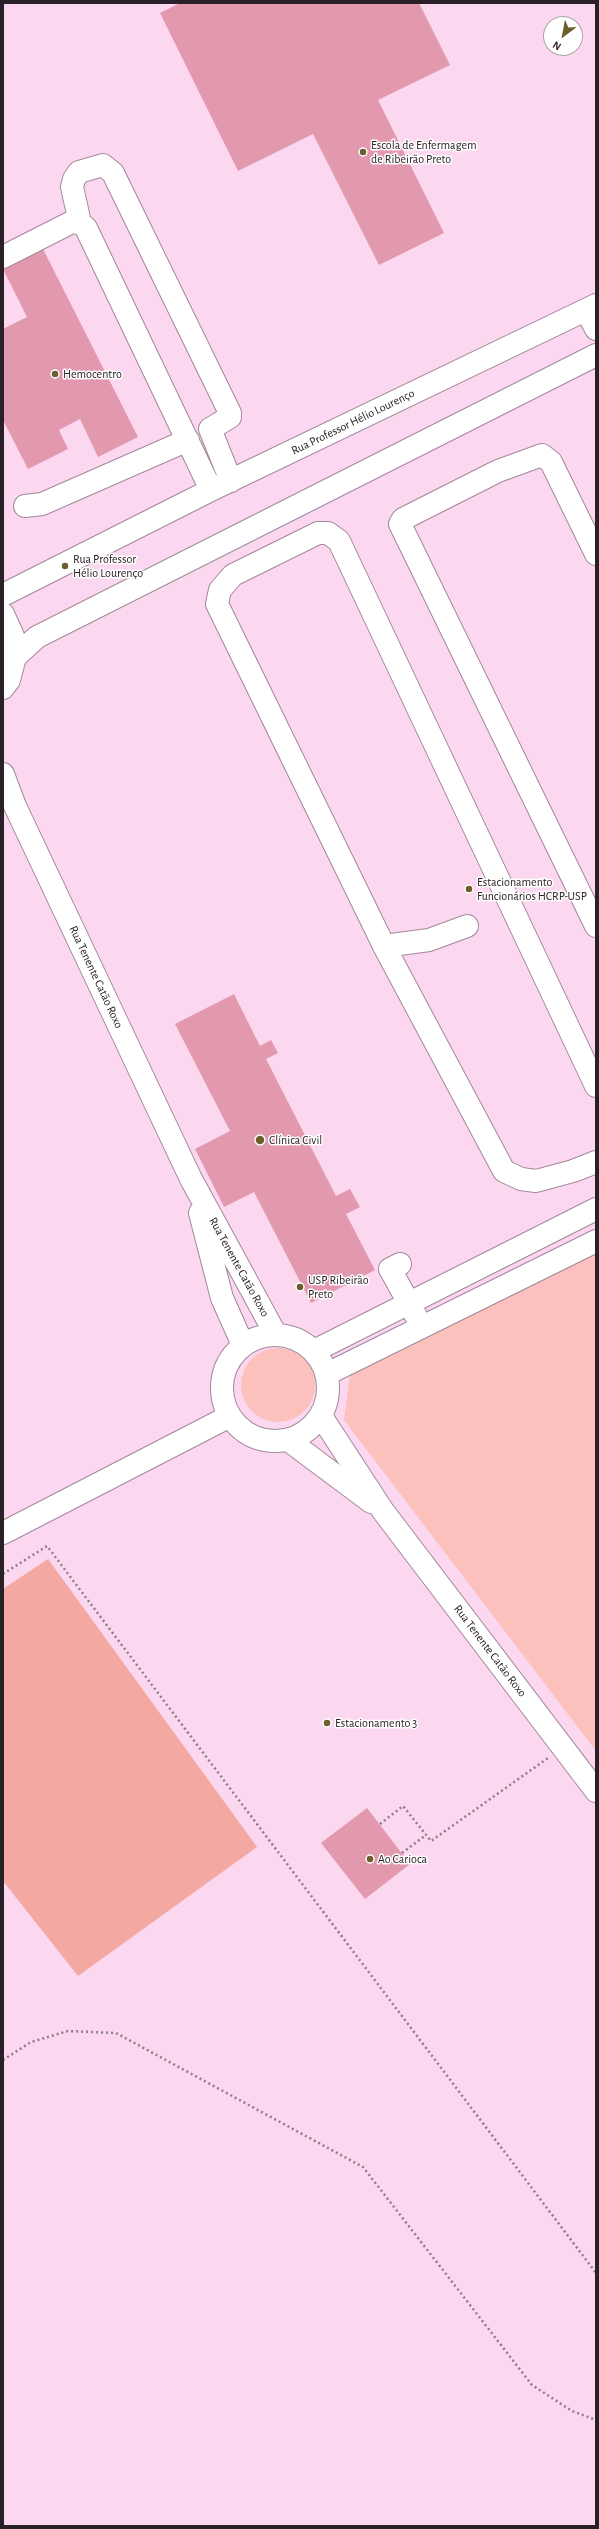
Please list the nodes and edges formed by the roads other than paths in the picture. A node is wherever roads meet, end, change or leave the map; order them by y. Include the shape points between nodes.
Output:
1 (80, 223) junction
2 (3, 256) edge
3 (591, 307) edge
4 (596, 329) edge
5 (596, 355) edge
6 (188, 440) junction
7 (221, 486) junction
8 (25, 506) dead end
9 (596, 554) edge
10 (3, 596) edge
11 (3, 614) edge
12 (15, 657) junction
13 (6, 684) edge
14 (3, 705) edge
15 (3, 774) edge
16 (9, 809) edge
17 (467, 926) dead end
18 (596, 926) edge
19 (384, 946) junction
20 (596, 1086) edge
21 (596, 1162) edge
22 (191, 1179) junction
23 (596, 1209) edge
24 (563, 1226) junction
25 (596, 1241) edge
26 (516, 1250) junction
27 (576, 1252) junction
28 (400, 1264) dead end
29 (485, 1266) junction
30 (529, 1275) junction
31 (498, 1291) junction
32 (409, 1304) junction
33 (422, 1328) junction
34 (276, 1335) junction
35 (243, 1345) junction
36 (314, 1351) junction
37 (327, 1374) junction
38 (230, 1416) junction
39 (321, 1416) junction
40 (288, 1440) junction
41 (384, 1511) junction
42 (3, 1533) edge
43 (596, 1791) edge

1 - 2 street via 72,222
1 - 6 street via 86,228
1 - 7 street via 72,187 74,179 79,172 104,165 113,173 230,413 230,417 210,429
3 - 4 street
3 - 7 street, Rua Professor Hélio Lourenço
5 - 12 street via 37,637
6 - 7 street
6 - 8 street via 42,504
7 - 10 street, Rua Professor Hélio Lourenço
9 - 18 street via 552,462 542,455 498,471 403,519 400,528
11 - 12 street via 13,636
12 - 13 street
13 - 14 street
15 - 16 street, Rua Tenente Catão Roxo
16 - 22 street, Rua Tenente Catão Roxo
17 - 19 street via 429,940
19 - 20 street via 217,604 220,590 232,575 318,533 328,533 339,541
19 - 21 street via 504,1171 521,1180 536,1181
22 - 34 street, Rua Tenente Catão Roxo
22 - 35 street, Rua Tenente Catão Roxo via 222,1298
23 - 24 street
24 - 26 street
24 - 27 street
25 - 27 street
26 - 29 street
26 - 30 street
27 - 30 street
28 - 32 street via 390,1269
29 - 31 street
29 - 32 street
30 - 31 street
31 - 33 street
32 - 33 street
32 - 36 street
33 - 37 street
34 - 35 street via 259,1337
34 - 36 street via 296,1340
35 - 38 street via 230,1359 223,1378 222,1398
36 - 37 street
37 - 39 street via 327,1403
38 - 40 street via 240,1429 255,1438 271,1442
38 - 42 street
39 - 40 street via 301,1435
39 - 41 street, Rua Tenente Catão Roxo
40 - 41 street, Rua Tenente Catão Roxo
41 - 43 street, Rua Tenente Catão Roxo

